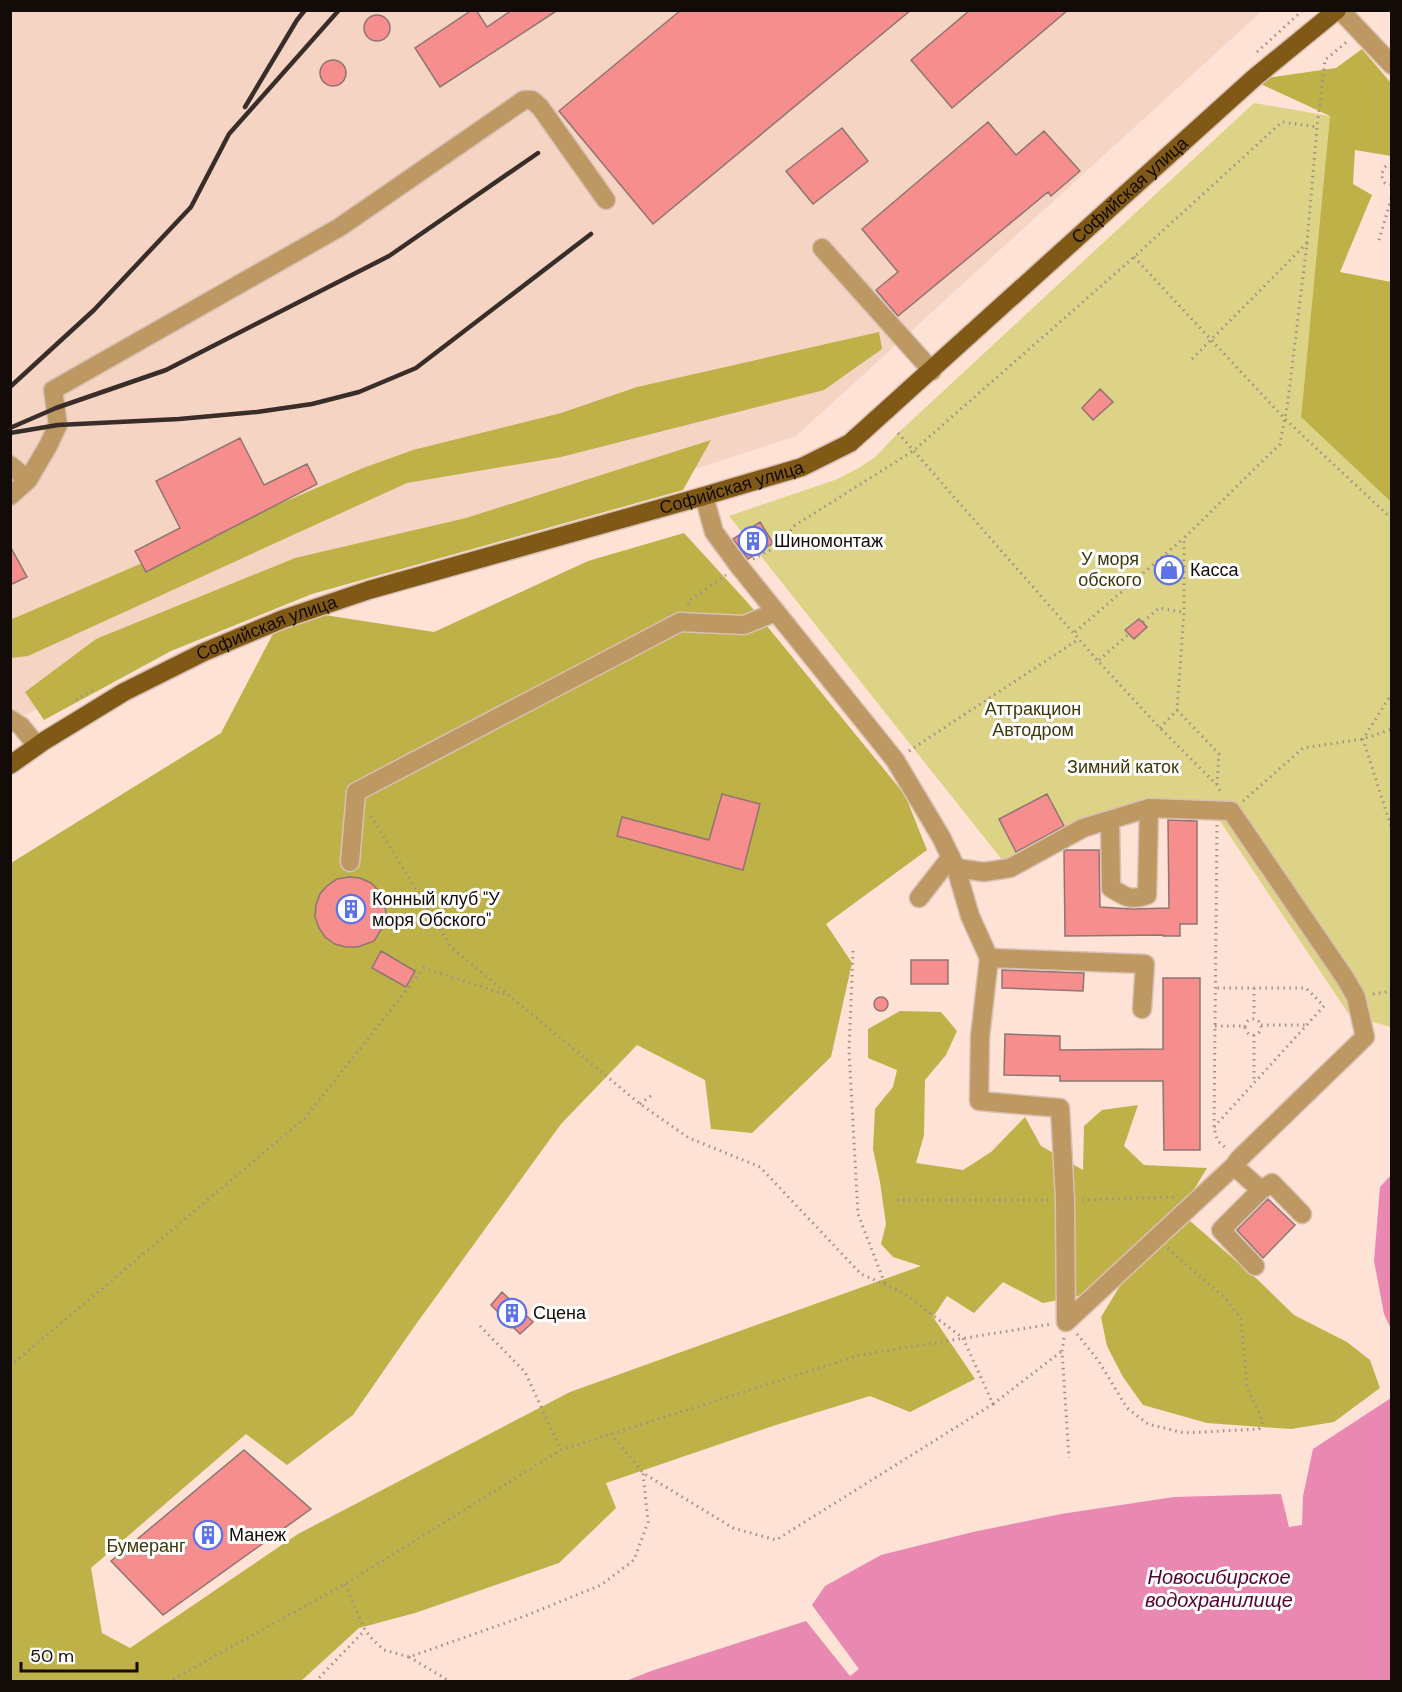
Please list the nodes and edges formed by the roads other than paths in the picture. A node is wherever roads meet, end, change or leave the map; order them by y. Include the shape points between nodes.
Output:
1 (1339, 10) edge
2 (1392, 65) edge
3 (606, 200) dead end
4 (822, 248) dead end
5 (932, 370) junction
6 (10, 465) edge
7 (28, 480) junction
8 (10, 496) edge
9 (704, 496) junction
10 (776, 612) junction
11 (10, 719) edge
12 (37, 746) junction
13 (10, 765) edge
14 (1149, 808) junction
15 (1110, 821) junction
16 (350, 862) dead end
17 (953, 862) junction
18 (920, 898) dead end
19 (989, 958) junction
20 (1142, 1009) dead end
21 (1237, 1162) junction
22 (1261, 1190) junction
23 (1302, 1214) dead end
24 (1255, 1266) dead end

1 - 2 lane
1 - 5 main road, Софийская улица via 1254,78
3 - 7 lane via 540,107 532,100 524,100 340,227 52,390 58,425
4 - 5 lane
5 - 9 main road, Софийская улица via 850,443 802,467
6 - 7 lane
7 - 8 lane
9 - 10 lane via 714,532
9 - 12 main road, Софийская улица via 369,590 283,619 124,692
10 - 16 lane via 744,625 680,622 356,792
10 - 17 lane via 895,760
11 - 12 lane
12 - 13 main road, Софийская улица
14 - 15 lane
14 - 15 lane via 1147,895 1136,899 1126,898 1111,888
14 - 21 lane via 1224,811 1356,997 1365,1037
15 - 17 lane via 1083,828 1010,867 984,872
17 - 18 lane
17 - 19 lane via 970,916
19 - 20 lane via 1145,964
19 - 21 lane via 980,1036 979,1101 1060,1108 1066,1322
21 - 22 lane
22 - 23 lane via 1272,1183
22 - 24 lane via 1221,1230

